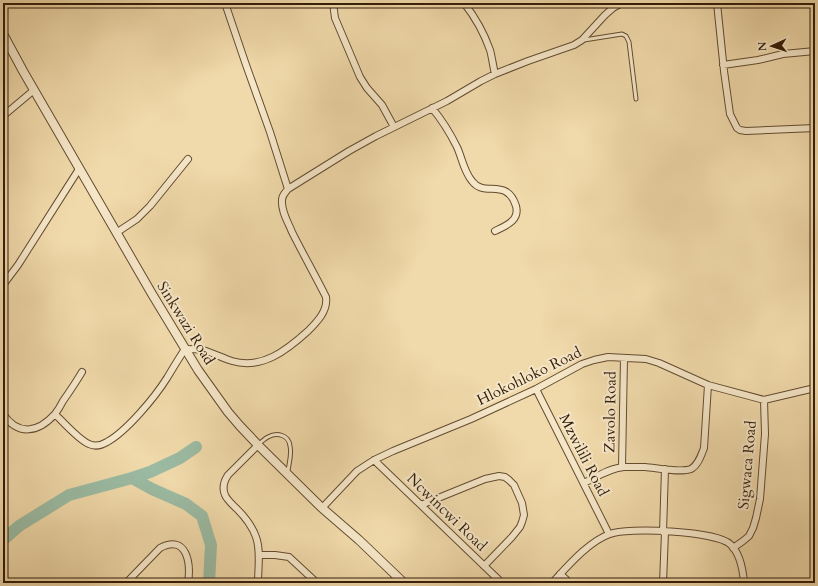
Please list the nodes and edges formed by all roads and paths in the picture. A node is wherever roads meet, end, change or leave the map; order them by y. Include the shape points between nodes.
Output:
1 (225, 3) edge
2 (333, 3) edge
3 (464, 3) edge
4 (622, 3) edge
5 (667, 3) edge
6 (678, 3) edge
7 (717, 3) edge
8 (3, 34) edge
9 (582, 40) junction
10 (815, 51) edge
11 (723, 65) junction
12 (495, 74) junction
13 (34, 90) junction
14 (636, 99) dead end
15 (432, 108) junction
16 (3, 116) edge
17 (394, 127) junction
18 (815, 128) edge
19 (188, 159) dead end
20 (79, 169) junction
21 (288, 189) junction
22 (495, 231) dead end
23 (116, 233) junction
24 (3, 285) edge
25 (185, 349) junction
26 (624, 358) junction
27 (82, 372) dead end
28 (708, 385) junction
29 (815, 388) edge
30 (536, 389) junction
31 (764, 400) junction
32 (3, 414) edge
33 (55, 414) junction
34 (258, 445) junction
35 (374, 460) junction
36 (622, 467) junction
37 (665, 469) junction
38 (288, 473) junction
39 (584, 483) junction
40 (421, 505) junction
41 (322, 508) junction
42 (664, 532) junction
43 (609, 534) junction
44 (733, 548) junction
45 (259, 556) junction
46 (484, 566) junction
47 (560, 574) junction
48 (126, 583) edge
49 (188, 583) edge
50 (258, 583) edge
51 (317, 583) edge
52 (404, 583) edge
53 (502, 583) edge
54 (552, 583) edge
55 (570, 583) edge
56 (663, 583) edge
57 (744, 583) edge

1 - 21 street
2 - 17 street via 335,18 360,77 366,88 382,105
3 - 12 street via 487,42
4 - 9 street via 605,15
5 - 6 street
7 - 11 street
8 - 13 street, Sinkwazi Road
9 - 12 street
9 - 14 lane via 622,34 626,36 629,42
10 - 11 street
11 - 18 street via 730,114 737,128 759,131
12 - 15 street
13 - 16 street
13 - 20 street, Sinkwazi Road
15 - 17 street
15 - 22 street via 448,130 472,182 483,188 506,191 514,201 517,209 515,219
17 - 21 street via 349,151
19 - 23 street via 150,206 137,219
20 - 23 street, Sinkwazi Road
20 - 24 street
21 - 25 street via 282,199 284,210 326,297 323,314 297,341 262,362 232,361 202,350
23 - 25 street, Sinkwazi Road
25 - 33 street via 155,396 120,433 106,442 99,445 89,444
25 - 34 street, Sinkwazi Road via 228,412
26 - 28 street, Hlokohloko Road via 651,360
26 - 30 street, Hlokohloko Road via 608,357 582,364
26 - 36 street, Zavolo Road
27 - 33 street
28 - 31 street, Hlokohloko Road
28 - 37 street via 704,448 700,458 690,469
29 - 31 street, Hlokohloko Road
30 - 35 street, Hlokohloko Road
30 - 39 street, Mzwilili Road
31 - 44 street, Sigwaca Road via 765,434 760,499 749,536
32 - 33 street via 14,426 30,430 42,425
34 - 38 street, Sinkwazi Road
34 - 38 lane via 275,434 286,437 291,446
34 - 45 street via 228,475 224,484 225,495 246,518 256,536
35 - 40 street, Ncwincwi Road
35 - 41 street, Hlokohloko Road via 357,471
36 - 37 street
36 - 39 street
37 - 42 street
38 - 41 street, Sinkwazi Road
39 - 43 street, Mzwilili Road
40 - 46 street, Ncwincwi Road
40 - 46 street via 485,479 499,476 510,480 522,503 522,522 512,537
41 - 52 street, Sinkwazi Road
42 - 43 street via 630,530
42 - 44 street via 707,535 724,540
42 - 56 street
43 - 47 street via 590,546
44 - 57 street via 740,562
45 - 50 street
45 - 51 street via 288,557
46 - 53 street, Ncwincwi Road
47 - 54 street
47 - 55 street
48 - 49 street via 160,548 173,544 178,545 187,555

